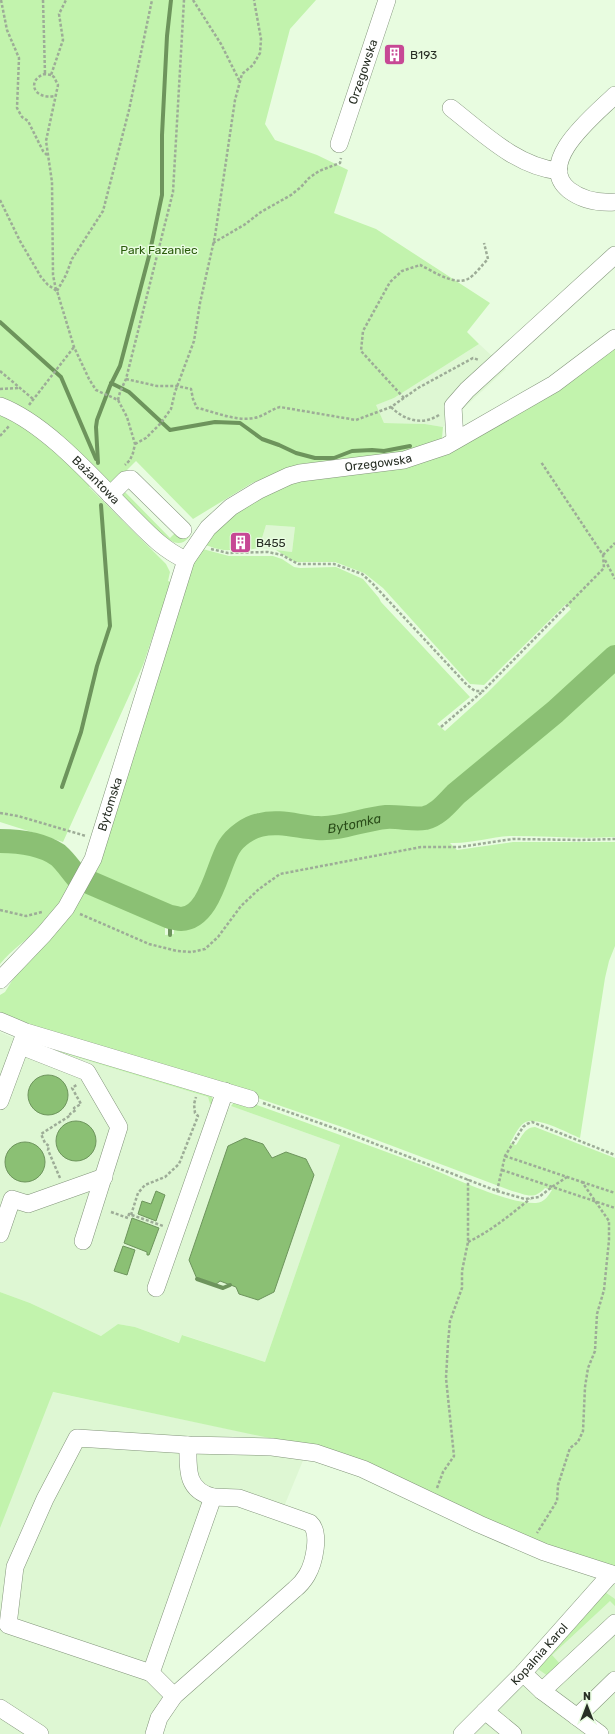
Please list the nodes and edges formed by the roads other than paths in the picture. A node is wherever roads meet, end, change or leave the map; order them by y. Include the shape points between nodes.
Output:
1 (387, 0) edge
2 (615, 95) edge
3 (451, 108) dead end
4 (339, 144) dead end
5 (559, 171) junction
6 (615, 202) edge
7 (615, 256) edge
8 (615, 338) edge
9 (0, 406) edge
10 (455, 440) junction
11 (110, 495) junction
12 (183, 530) dead end
13 (186, 560) junction
14 (171, 603) joint
15 (0, 980) edge
16 (0, 1021) edge
17 (23, 1039) junction
18 (225, 1091) junction
19 (250, 1099) road end
20 (0, 1101) edge
21 (104, 1177) junction
22 (6, 1196) edge
23 (0, 1234) edge
24 (83, 1241) dead end
25 (156, 1288) dead end
26 (188, 1445) junction
27 (213, 1496) junction
28 (613, 1574) edge
29 (615, 1623) edge
30 (151, 1673) junction
31 (523, 1673) junction
32 (615, 1680) edge
33 (542, 1691) junction
34 (174, 1696) junction
35 (0, 1708) edge
36 (486, 1711) junction
37 (577, 1717) junction
38 (40, 1734) edge
39 (154, 1734) edge
40 (462, 1734) edge
41 (513, 1734) edge
42 (600, 1734) edge

1 - 4 street, Orzegowska
2 - 5 street via 572,137 564,149
3 - 5 street via 508,152 542,169
5 - 6 street via 565,186 576,196 592,201
7 - 10 street via 467,390 453,406
8 - 10 street, Orzegowska via 554,384
9 - 11 street, Bażantowa via 16,412 31,422 74,458
10 - 13 street, Orzegowska via 404,460 313,470 289,476 231,507 208,528
11 - 12 street via 125,480 131,479
11 - 13 street, Bażantowa via 158,543
13 - 14 street, Orzegowska
14 - 15 street, Bytomska via 93,859 66,908
16 - 17 street
17 - 18 street
17 - 20 street
17 - 21 street via 87,1072 119,1127
18 - 19 street
18 - 25 street
21 - 22 street via 28,1204
21 - 24 street
22 - 23 street
26 - 27 street via 190,1479 202,1493
26 - 28 street via 272,1447 316,1453 363,1469 529,1546
26 - 30 street via 77,1438 45,1499 15,1567 8,1625
27 - 30 street
27 - 34 street via 239,1498 310,1523 316,1536 313,1561 307,1575 295,1589
28 - 31 street, Kopalnia Karol
29 - 33 street
30 - 34 street
31 - 33 street
31 - 36 street, Kopalnia Karol
32 - 37 street
33 - 37 street
34 - 39 street via 159,1718
35 - 38 street
36 - 40 street, Kopalnia Karol
36 - 41 street
37 - 42 street

